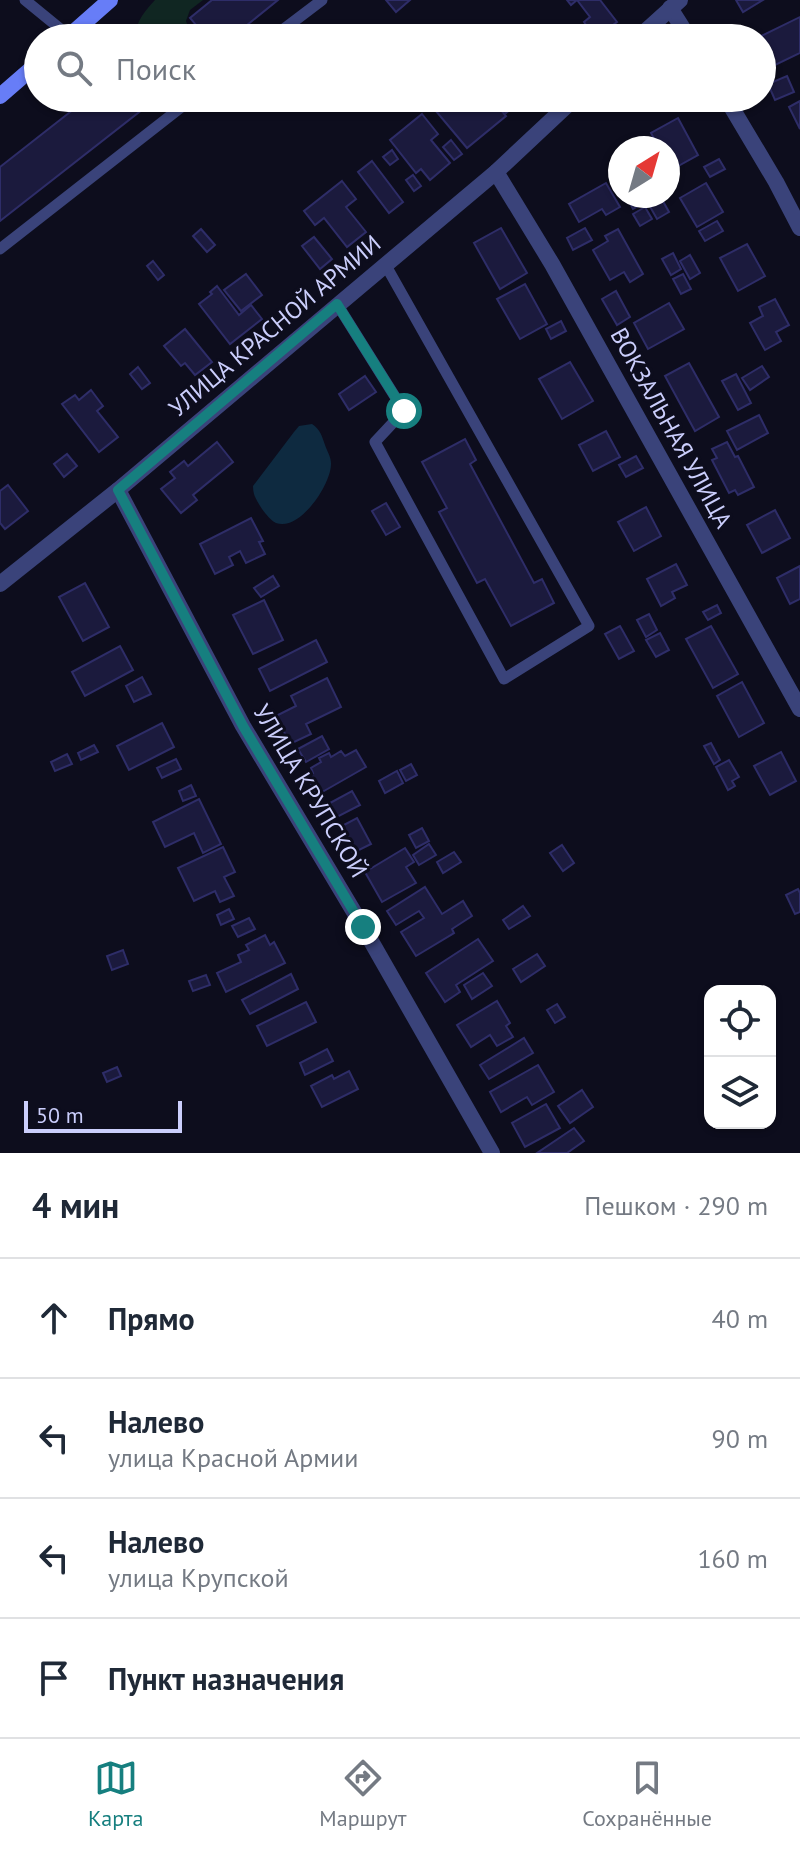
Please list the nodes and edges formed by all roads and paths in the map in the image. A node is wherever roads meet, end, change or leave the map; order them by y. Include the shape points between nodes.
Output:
1 (25, 0) edge
2 (110, 0) edge
3 (322, 0) edge
4 (675, 4) edge
5 (53, 24) edge
6 (83, 24) edge
7 (290, 24) edge
8 (653, 24) edge
9 (683, 24) edge
10 (24, 75) edge
11 (0, 96) edge
12 (175, 112) edge
13 (560, 112) edge
14 (734, 112) edge
15 (496, 172) junction
16 (800, 228) edge
17 (0, 249) edge
18 (385, 264) junction
19 (337, 304) junction
20 (118, 490) junction
21 (0, 584) edge
22 (800, 709) edge
23 (492, 1153) edge

1 - 5 lane
2 - 6 street
3 - 7 lane
4 - 8 street
4 - 9 street
10 - 11 street
12 - 17 lane
13 - 15 street, УЛИЦА КРАСНОЙ АРМИИ
14 - 16 street
15 - 18 street, УЛИЦА КРАСНОЙ АРМИИ
15 - 22 street, ВОКЗАЛЬНАЯ УЛИЦА
18 - 19 street, УЛИЦА КРАСНОЙ АРМИИ
18 - 19 lane via 589,626 504,679 375,442 404,411
19 - 20 street, УЛИЦА КРАСНОЙ АРМИИ
20 - 21 street, УЛИЦА КРАСНОЙ АРМИИ
20 - 23 street, УЛИЦА КРУПСКОЙ via 243,726

